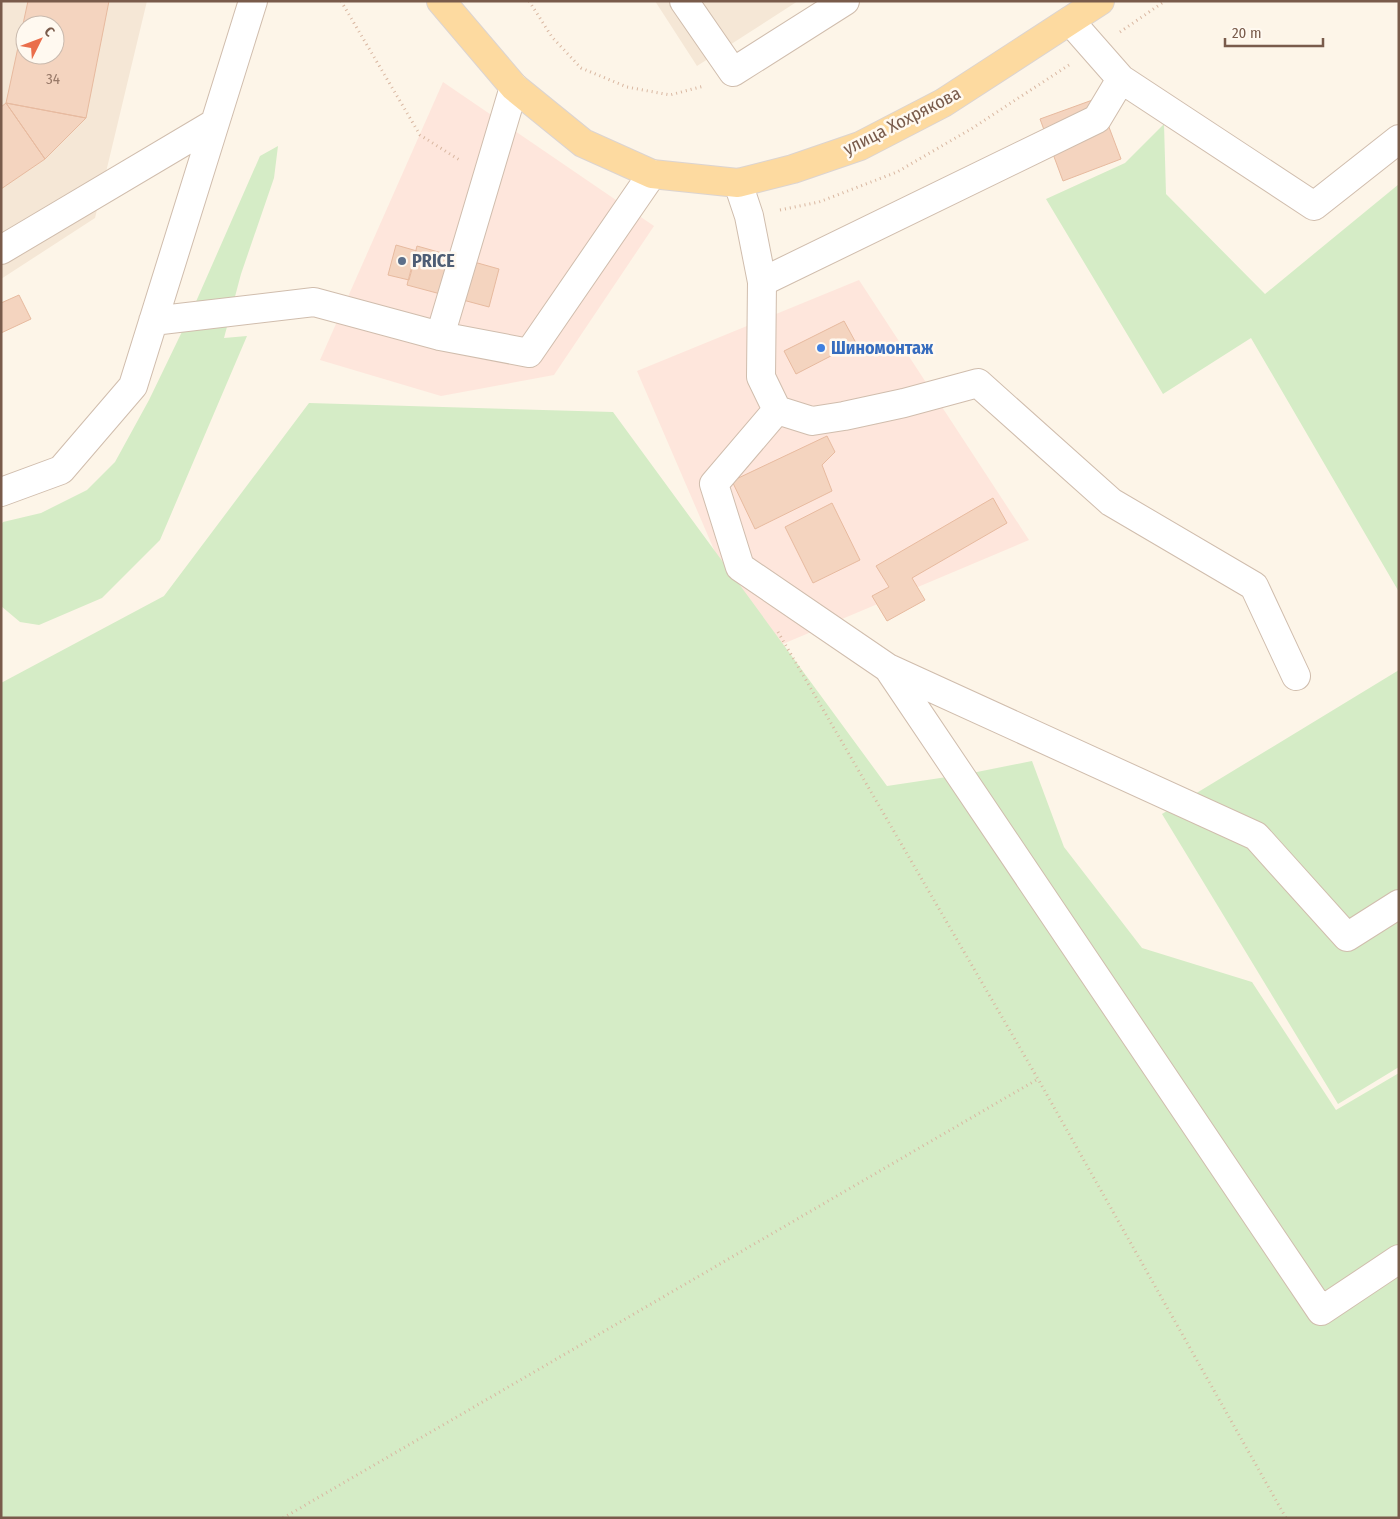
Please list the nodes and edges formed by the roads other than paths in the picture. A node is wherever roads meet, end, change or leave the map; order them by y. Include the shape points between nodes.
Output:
1 (254, 1) edge
2 (441, 1) edge
3 (684, 1) edge
4 (845, 1) edge
5 (1100, 1) edge
6 (1070, 21) junction
7 (1121, 79) junction
8 (514, 87) junction
9 (215, 123) junction
10 (1399, 139) edge
11 (652, 174) junction
12 (738, 183) junction
13 (1, 250) edge
14 (762, 282) junction
15 (153, 321) junction
16 (440, 336) junction
17 (777, 410) junction
18 (1, 492) edge
19 (888, 668) junction
20 (1296, 676) dead end
21 (1399, 904) edge
22 (1399, 1259) edge

1 - 9 lane
2 - 8 main road, улица Хохрякова
3 - 4 lane via 733,72
5 - 6 main road, улица Хохрякова
6 - 7 lane
6 - 12 main road, улица Хохрякова via 943,103 860,146 793,169
7 - 10 lane via 1314,206
7 - 14 lane via 1097,120
8 - 11 main road, улица Хохрякова via 583,143
8 - 16 lane
9 - 13 lane
9 - 15 lane
11 - 12 main road, улица Хохрякова
11 - 16 lane via 529,353
12 - 14 lane via 749,216
14 - 17 lane via 761,378
15 - 16 lane via 314,302
15 - 18 lane via 133,386 61,470
17 - 19 lane via 714,484 740,567
17 - 20 lane via 812,421 904,403 978,383 1111,502 1254,586
19 - 21 lane via 1256,836 1347,937
19 - 22 lane via 1322,1310

